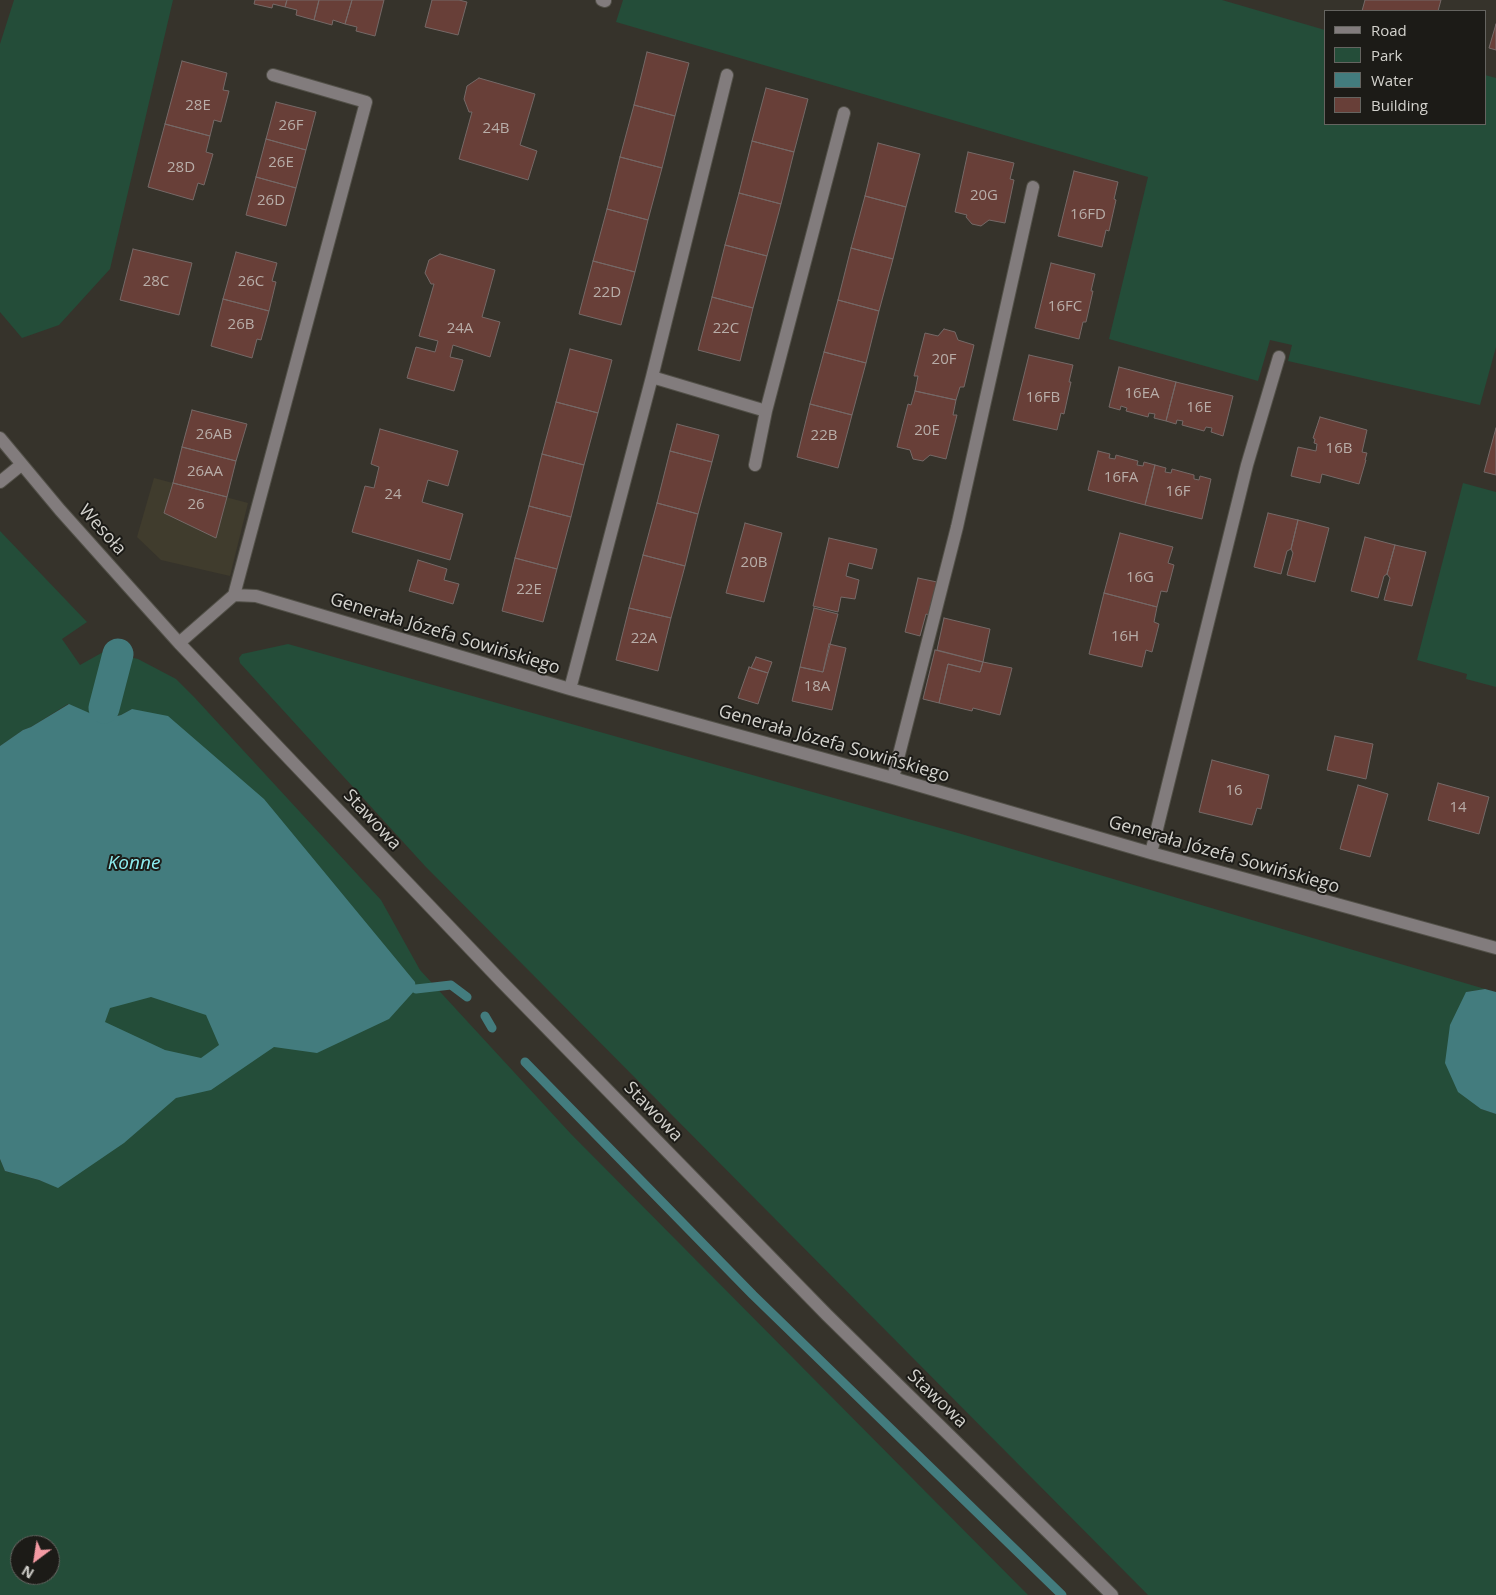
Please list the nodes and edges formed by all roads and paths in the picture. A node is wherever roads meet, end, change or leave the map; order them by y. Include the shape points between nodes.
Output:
1 (272, 75) dead end
2 (727, 75) dead end
3 (844, 113) dead end
4 (1033, 187) dead end
5 (1279, 357) dead end
6 (652, 377) junction
7 (766, 411) junction
8 (0, 438) edge
9 (21, 465) junction
10 (755, 465) dead end
11 (0, 482) edge
12 (234, 595) junction
13 (179, 643) junction
14 (570, 689) junction
15 (893, 778) junction
16 (1151, 853) junction
17 (1496, 948) edge
18 (1112, 1595) edge

1 - 12 street via 366,102
2 - 6 street
3 - 7 street
4 - 15 street via 957,527
5 - 16 street via 1247,466
6 - 7 street
6 - 14 street
7 - 10 street
8 - 9 street, Wesoła
9 - 11 street
9 - 13 street, Wesoła
12 - 13 street
12 - 14 street, Generała Józefa Sowińskiego via 256,596
13 - 18 street, Stawowa via 501,982 806,1294
14 - 15 street, Generała Józefa Sowińskiego
15 - 16 street, Generała Józefa Sowińskiego
16 - 17 street, Generała Józefa Sowińskiego

